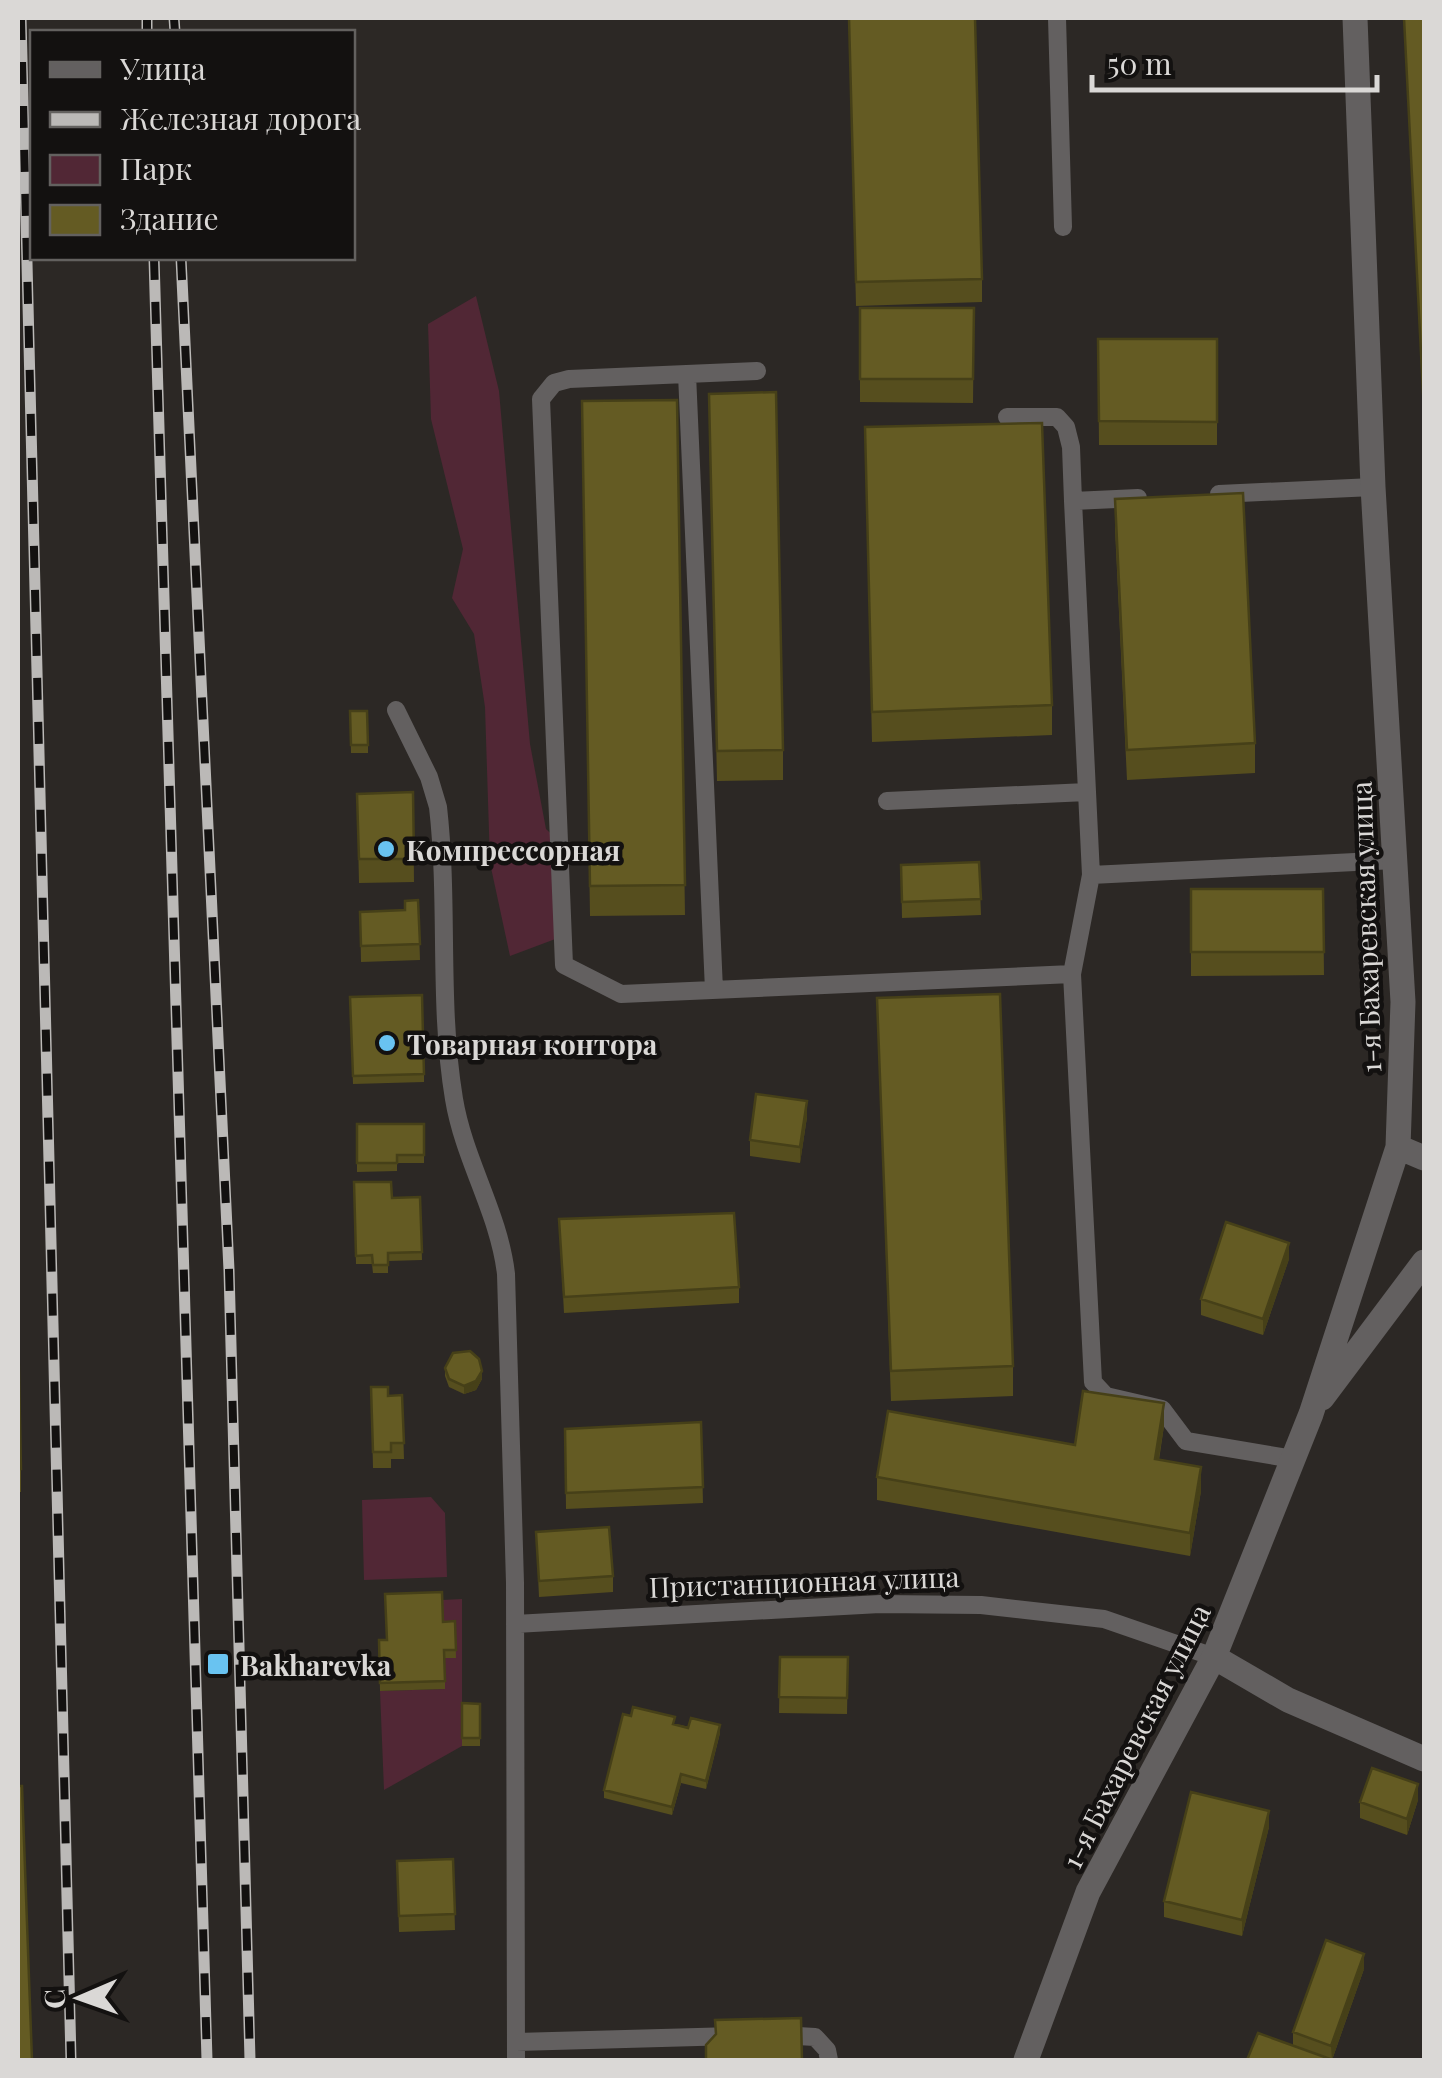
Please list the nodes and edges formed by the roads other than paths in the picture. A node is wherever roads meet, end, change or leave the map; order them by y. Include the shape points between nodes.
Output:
1 (1057, 18) edge
2 (1355, 18) edge
3 (1063, 227) dead end
4 (757, 371) dead end
5 (687, 374) junction
6 (1007, 417) dead end
7 (1374, 487) junction
8 (1205, 495) edge
9 (1167, 497) edge
10 (1074, 501) junction
11 (396, 710) dead end
12 (1088, 792) junction
13 (887, 802) dead end
14 (1395, 860) junction
15 (1091, 875) junction
16 (1072, 974) junction
17 (714, 990) junction
18 (1398, 1147) junction
19 (1424, 1158) edge
20 (1424, 1262) edge
21 (1310, 1414) junction
22 (1293, 1459) junction
23 (515, 1624) junction
24 (1214, 1657) junction
25 (1424, 1759) edge
26 (516, 2051) edge
27 (829, 2060) edge
28 (1026, 2060) edge

1 - 3 lane
2 - 7 street, 1-я Бахаревская улица
4 - 5 lane
5 - 17 lane
5 - 17 lane via 554,383 542,398 564,965 621,994
6 - 10 lane via 1057,417 1066,427
7 - 8 lane
7 - 14 street, 1-я Бахаревская улица
9 - 10 lane
10 - 12 lane
11 - 23 lane via 438,808 454,1098 503,1250
12 - 13 lane
12 - 15 lane
14 - 15 lane
14 - 18 street, 1-я Бахаревская улица via 1403,1002
15 - 16 lane
16 - 17 lane
16 - 22 lane via 1094,1382 1106,1396 1162,1408 1186,1442
18 - 19 street
18 - 21 street, 1-я Бахаревская улица
20 - 21 street
21 - 22 street, 1-я Бахаревская улица
22 - 24 street, 1-я Бахаревская улица
23 - 24 lane, Пристанционная улица via 880,1604 981,1605 1104,1619
23 - 26 lane
24 - 25 street, Пристанционная улица via 1288,1700
24 - 28 street, 1-я Бахаревская улица via 1088,1892
26 - 27 lane via 795,2034 815,2036

